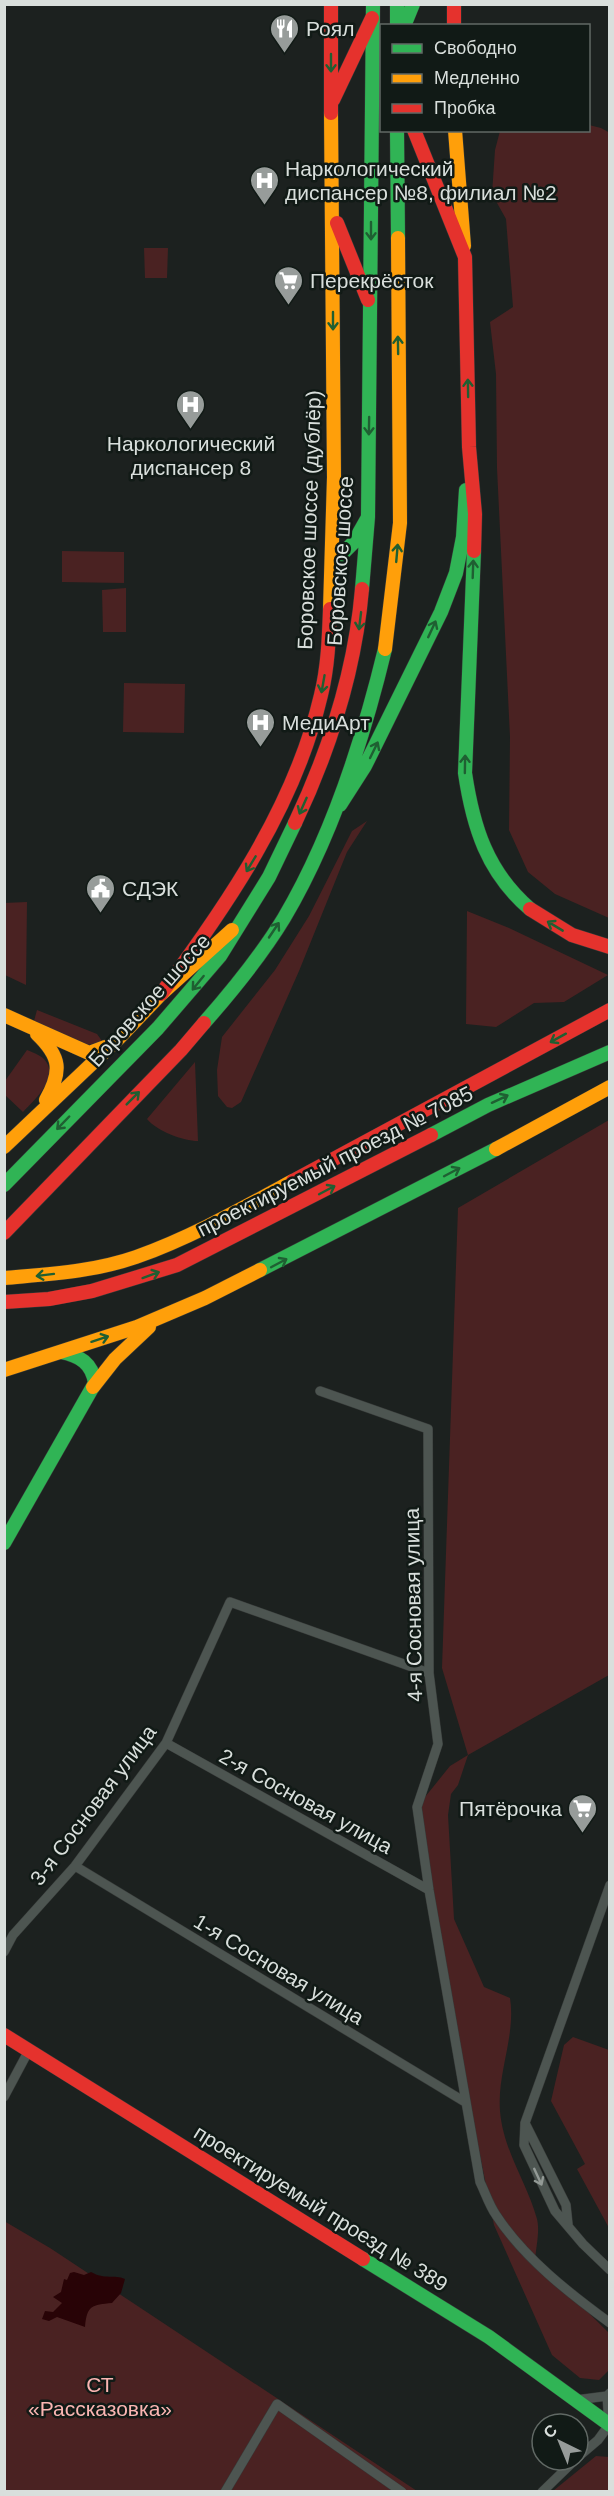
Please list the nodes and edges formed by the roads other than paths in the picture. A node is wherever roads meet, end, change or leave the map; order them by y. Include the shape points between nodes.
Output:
1 (331, 4) edge
2 (397, 4) edge
3 (413, 4) edge
4 (454, 4) edge
5 (373, 11) edge
6 (397, 24) edge
7 (405, 24) edge
8 (454, 24) edge
9 (332, 104) junction
10 (397, 132) edge
11 (415, 132) edge
12 (455, 132) edge
13 (332, 207) junction
14 (465, 257) junction
15 (371, 308) junction
16 (469, 447) junction
17 (368, 517) junction
18 (333, 563) junction
19 (332, 817) junction
20 (256, 901) junction
21 (609, 947) edge
22 (161, 994) junction
23 (609, 1010) edge
24 (4, 1015) edge
25 (28, 1027) junction
26 (119, 1038) junction
27 (609, 1052) edge
28 (609, 1087) edge
29 (35, 1117) junction
30 (4, 1147) edge
31 (4, 1185) edge
32 (48, 1185) junction
33 (4, 1233) edge
34 (4, 1240) edge
35 (4, 1278) edge
36 (4, 1302) edge
37 (171, 1313) junction
38 (61, 1352) junction
39 (4, 1370) edge
40 (93, 1386) junction
41 (320, 1391) dead end
42 (4, 1543) edge
43 (429, 1673) junction
44 (166, 1743) junction
45 (75, 1866) junction
46 (609, 1885) edge
47 (429, 1890) junction
48 (4, 1952) edge
49 (4, 2035) edge
50 (29, 2050) junction
51 (4, 2097) edge
52 (465, 2102) junction
53 (609, 2270) edge
54 (609, 2323) edge
55 (608, 2394) edge
56 (576, 2400) junction
57 (609, 2425) edge
58 (590, 2447) edge
59 (563, 2472) edge
60 (225, 2492) edge
61 (402, 2492) edge
62 (542, 2492) edge

1 -> 9 main road, Боровское шоссе (дублёр)
2 - 6 main road
3 - 7 main road
4 - 8 main road
5 - 9 main road
5 -> 15 main road, Боровское шоссе
9 - 13 main road, Боровское шоссе (дублёр)
19 -> 10 main road via 379,681 396,567 400,523
11 - 14 main road
12 - 14 main road
13 - 15 main road
13 -> 18 main road, Боровское шоссе (дублёр)
16 -> 14 main road
15 -> 17 main road, Боровское шоссе
19 -> 16 main road via 370,757 456,573 464,537
21 -> 16 main road via 566,932 533,912 506,885 485,854 471,815 465,773 475,513
17 - 18 main road via 354,542
17 -> 20 main road, Боровское шоссе via 361,618 339,709 304,804
18 -> 22 main road, Боровское шоссе (дублёр) via 324,681 293,779 265,841 199,945
32 -> 19 main road via 181,1050 242,979 288,908
20 - 22 main road via 210,952
20 -> 31 main road, Боровское шоссе via 220,956 181,1003
22 - 26 main road
23 -> 35 main road, проектируемый проезд № 7085 via 196,1231 135,1257 84,1270
24 - 25 main road
25 - 26 main road via 89,1053
25 - 29 main road via 50,1047 59,1070 54,1088
26 - 29 main road
36 -> 27 main road, проектируемый проезд № 7085 via 75,1295 125,1284 177,1265 488,1105
37 -> 28 main road via 277,1263
29 - 30 main road
32 - 33 main road
32 - 34 main road
38 -> 37 main road
37 - 40 main road via 135,1339
38 - 39 main road
38 - 40 main road via 74,1354 90,1365
40 - 42 main road
41 - 43 street, 4-я Сосновая улица via 428,1429
43 - 44 street, 3-я Сосновая улица via 230,1602
43 - 47 street, 4-я Сосновая улица via 438,1744 417,1807
44 - 45 street, 3-я Сосновая улица
44 - 47 street, 2-я Сосновая улица
45 - 48 street, 3-я Сосновая улица via 13,1935
45 - 52 street, 1-я Сосновая улица
46 - 53 street via 525,2122 524,2145 555,2211
47 - 52 street, 4-я Сосновая улица
49 - 50 main road, проектируемый проезд № 389
50 - 51 street
50 - 56 main road, проектируемый проезд № 389 via 489,2337
52 - 54 street, 4-я Сосновая улица via 480,2182 495,2214 523,2249
55 - 56 street
55 - 57 street
56 - 57 main road, проектируемый проезд № 389
57 - 58 street
59 - 62 street
60 - 61 street via 277,2404

